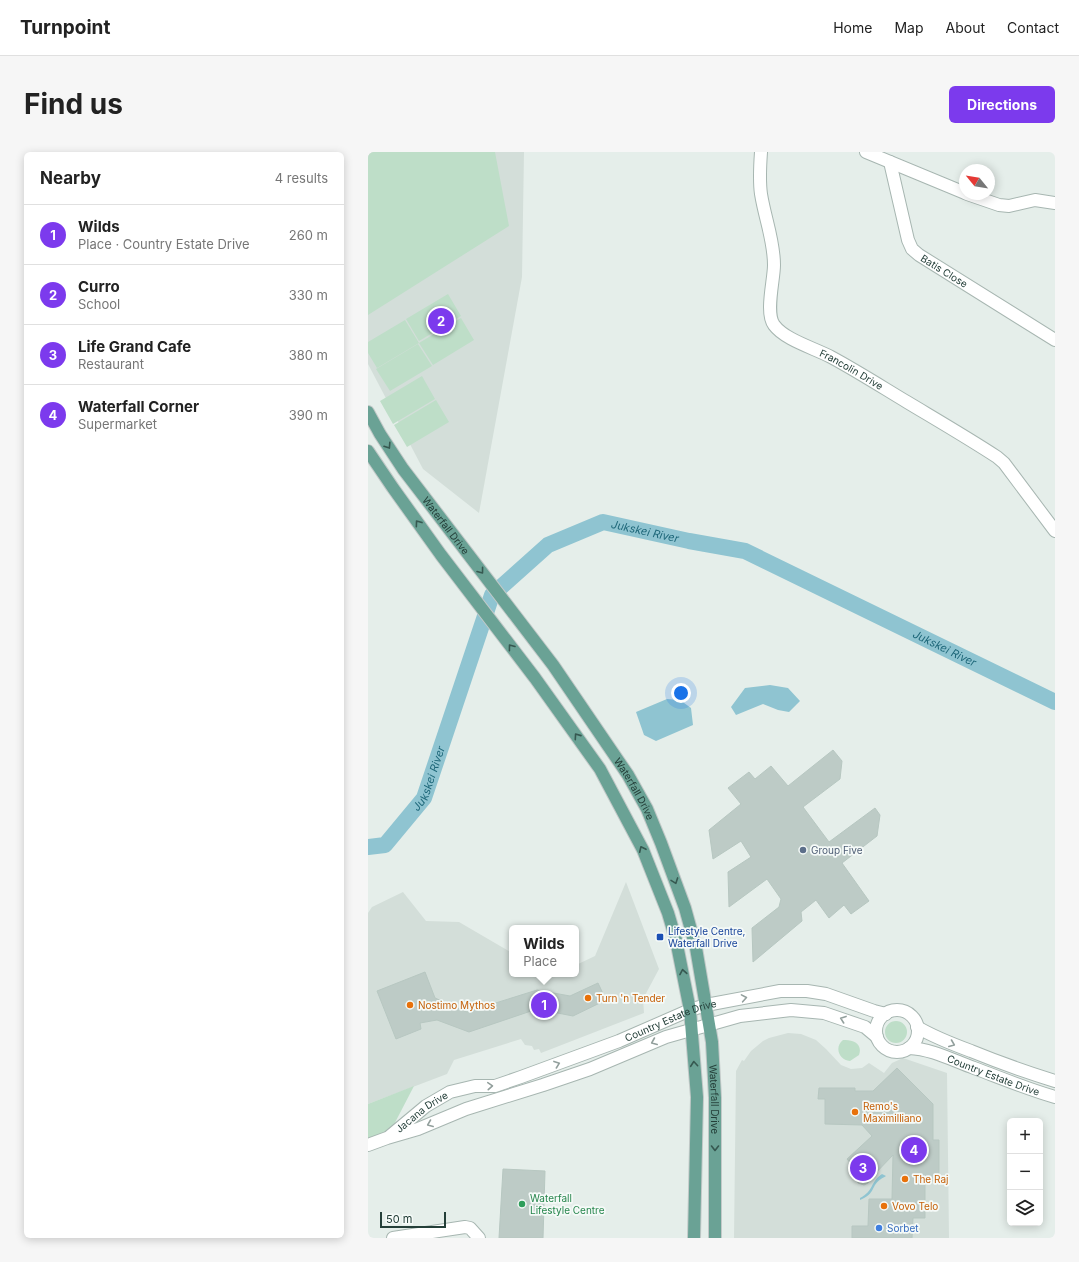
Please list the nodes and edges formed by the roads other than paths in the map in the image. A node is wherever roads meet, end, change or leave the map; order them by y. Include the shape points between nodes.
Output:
1 (761, 152) edge
2 (866, 152) edge
3 (890, 162) junction
4 (959, 191) edge
5 (984, 200) edge
6 (1055, 203) edge
7 (1055, 340) edge
8 (368, 412) edge
9 (368, 451) edge
10 (1055, 531) edge
11 (706, 1005) junction
12 (690, 1010) junction
13 (886, 1014) junction
14 (709, 1025) junction
15 (917, 1027) junction
16 (691, 1030) junction
17 (877, 1037) junction
18 (909, 1048) junction
19 (1055, 1081) edge
20 (459, 1090) joint
21 (1055, 1097) edge
22 (466, 1109) joint
23 (387, 1138) junction
24 (368, 1145) edge
25 (393, 1238) edge
26 (479, 1238) edge
27 (694, 1238) edge
28 (715, 1238) edge

1 - 10 street, Francolin Drive via 761,194 774,254 770,308 770,317 774,325 790,338 832,358 997,457
2 - 3 street
3 - 4 street
3 - 7 street, Batis Close via 912,249 945,273
5 - 6 street via 1009,206 1035,200
8 -> 11 main road, Waterfall Drive via 403,469 553,665 628,775 661,843 685,908 696,948
12 -> 9 main road, Waterfall Drive via 668,913 643,850 600,769 535,678 441,555
11 - 12 street, Country Estate Drive
11 -> 13 street, Country Estate Drive via 780,991 807,991 826,994
11 - 14 main road, Waterfall Drive
12 - 16 main road, Waterfall Drive
20 -> 12 street, Country Estate Drive via 475,1086 495,1086 521,1077 619,1041
13 - 15 street via 902,1011 912,1017
13 - 17 street via 878,1024
14 - 16 street, Country Estate Drive
17 -> 14 street, Country Estate Drive via 865,1027 824,1013 803,1010 740,1016
14 -> 28 main road, Waterfall Drive via 714,1070
15 - 18 street via 916,1039
15 -> 19 street, Country Estate Drive via 930,1035 1024,1072
16 -> 22 street, Country Estate Drive via 666,1037 545,1084
27 -> 16 main road, Waterfall Drive via 697,1097
17 - 18 street via 890,1051 901,1052
18 - 21 street, Country Estate Drive via 939,1054 1030,1090
20 - 23 street, Jacana Drive via 434,1100
22 -> 23 street, Jacana Drive via 418,1130
23 - 24 street, Jacana Drive
25 - 26 street via 464,1227 470,1228

